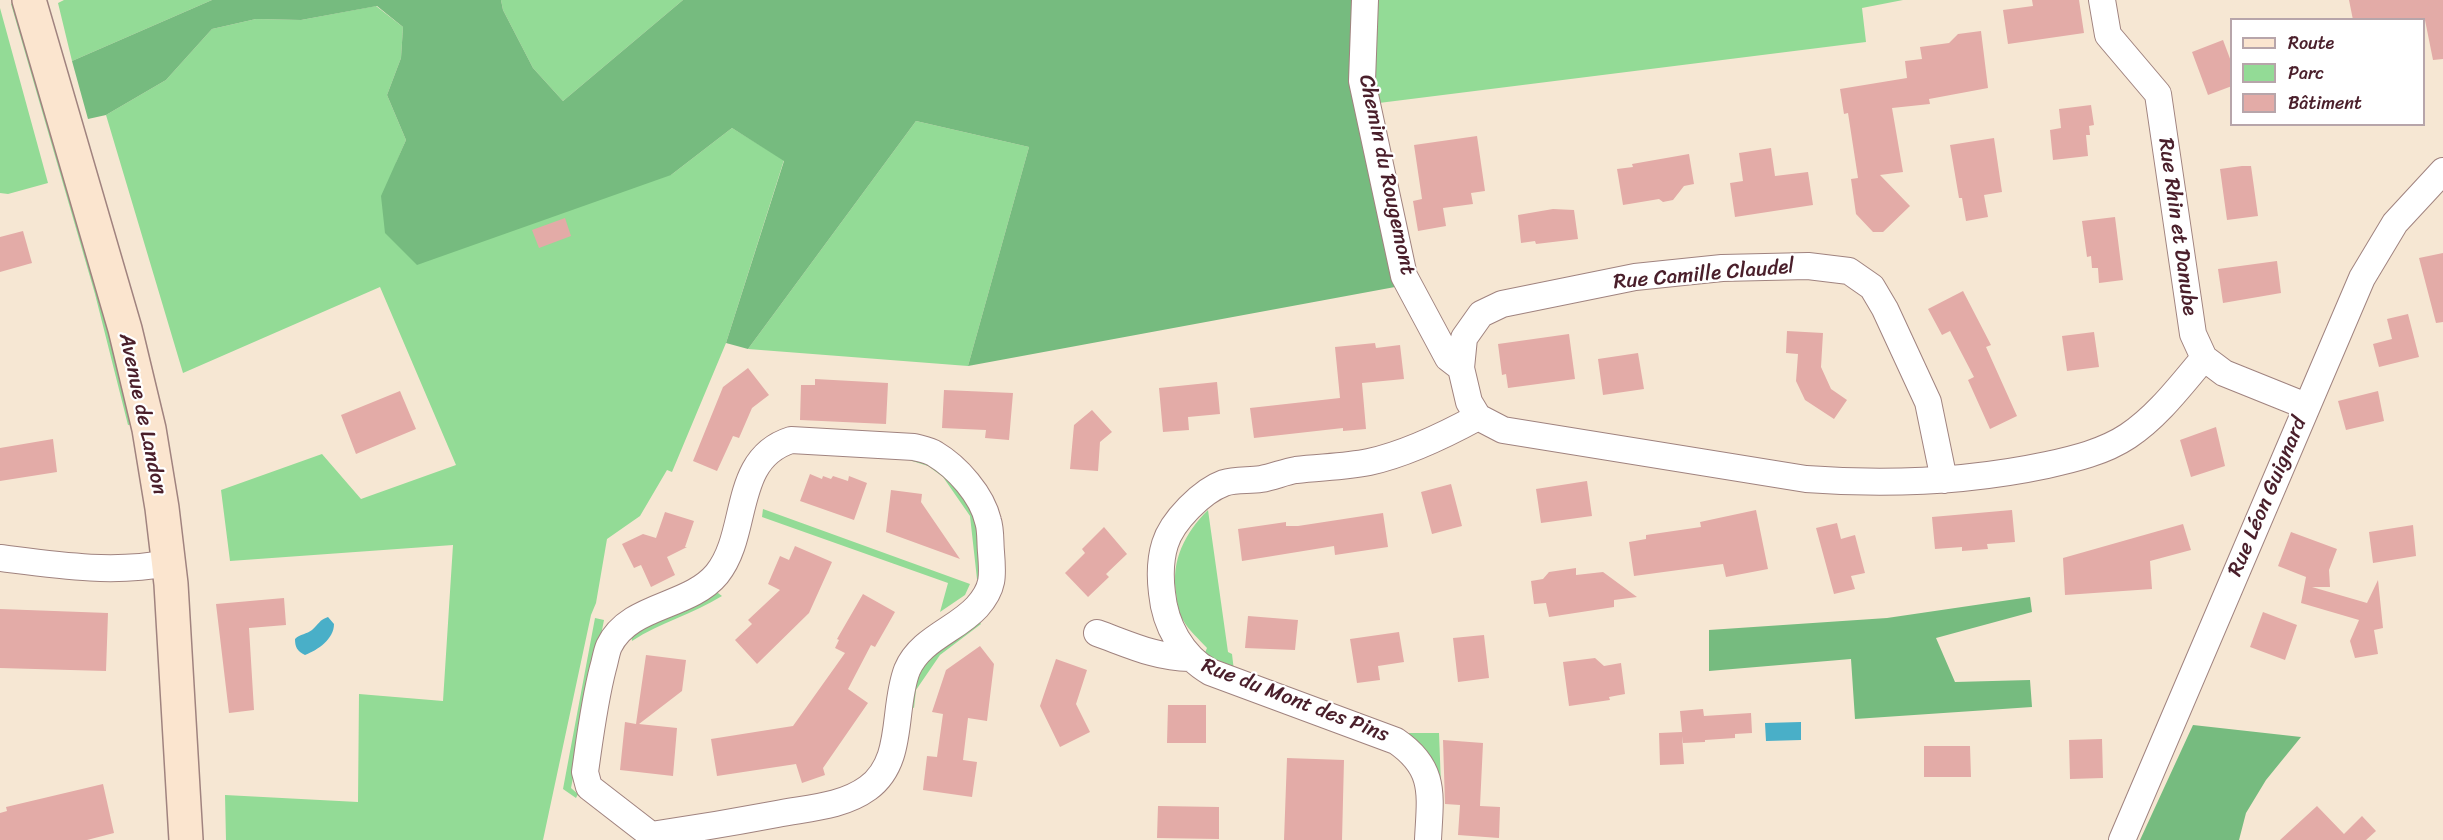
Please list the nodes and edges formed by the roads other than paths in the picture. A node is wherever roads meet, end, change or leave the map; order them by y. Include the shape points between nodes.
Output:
1 (30, 0) edge
2 (1365, 0) edge
3 (2102, 0) edge
4 (2443, 171) edge
5 (2204, 358) junction
6 (1461, 368) junction
7 (2306, 406) junction
8 (1478, 417) junction
9 (1944, 480) junction
10 (0, 558) edge
11 (168, 563) junction
12 (1097, 633) dead end
13 (1189, 658) junction
14 (651, 837) edge
15 (186, 840) edge
16 (1428, 840) edge
17 (2122, 840) edge

1 - 11 street, Avenue de Landon via 125,329 149,429
2 - 6 street, Chemin du Rougemont via 1362,81 1404,276 1448,358
3 - 5 street, Rue Rhin et Danube via 2108,35 2158,94 2193,334
4 - 7 street, Rue Léon Guignard via 2395,223 2378,249
5 - 7 street via 2224,373
5 - 9 street via 2146,422 2101,450 1999,475
6 - 8 street, Rue Camille Claudel via 1469,402
6 - 9 street, Rue Camille Claudel via 1464,338 1472,324 1481,314 1502,304 1635,277 1712,269 1808,266 1849,271 1872,287 1928,402
7 - 17 street, Rue Léon Guignard
8 - 9 street via 1503,430 1806,478 1853,483
8 - 13 street, Rue du Mont des Pins via 1390,456 1227,482 1202,496 1184,513 1166,541 1160,577 1163,606 1174,635
10 - 11 street via 105,568
11 - 15 street, Avenue de Landon
12 - 13 street, Rue du Mont des Pins via 1153,654
13 - 16 street, Rue du Mont des Pins via 1210,672 1396,741 1408,749 1419,760 1431,787
14 - 14 street via 837,803 853,797 880,777 892,751 908,669 929,643 976,608 993,581 989,521 979,500 948,463 914,447 791,441 780,444 759,462 752,474 732,550 717,573 697,591 622,628 609,646 599,684 586,780 589,787

